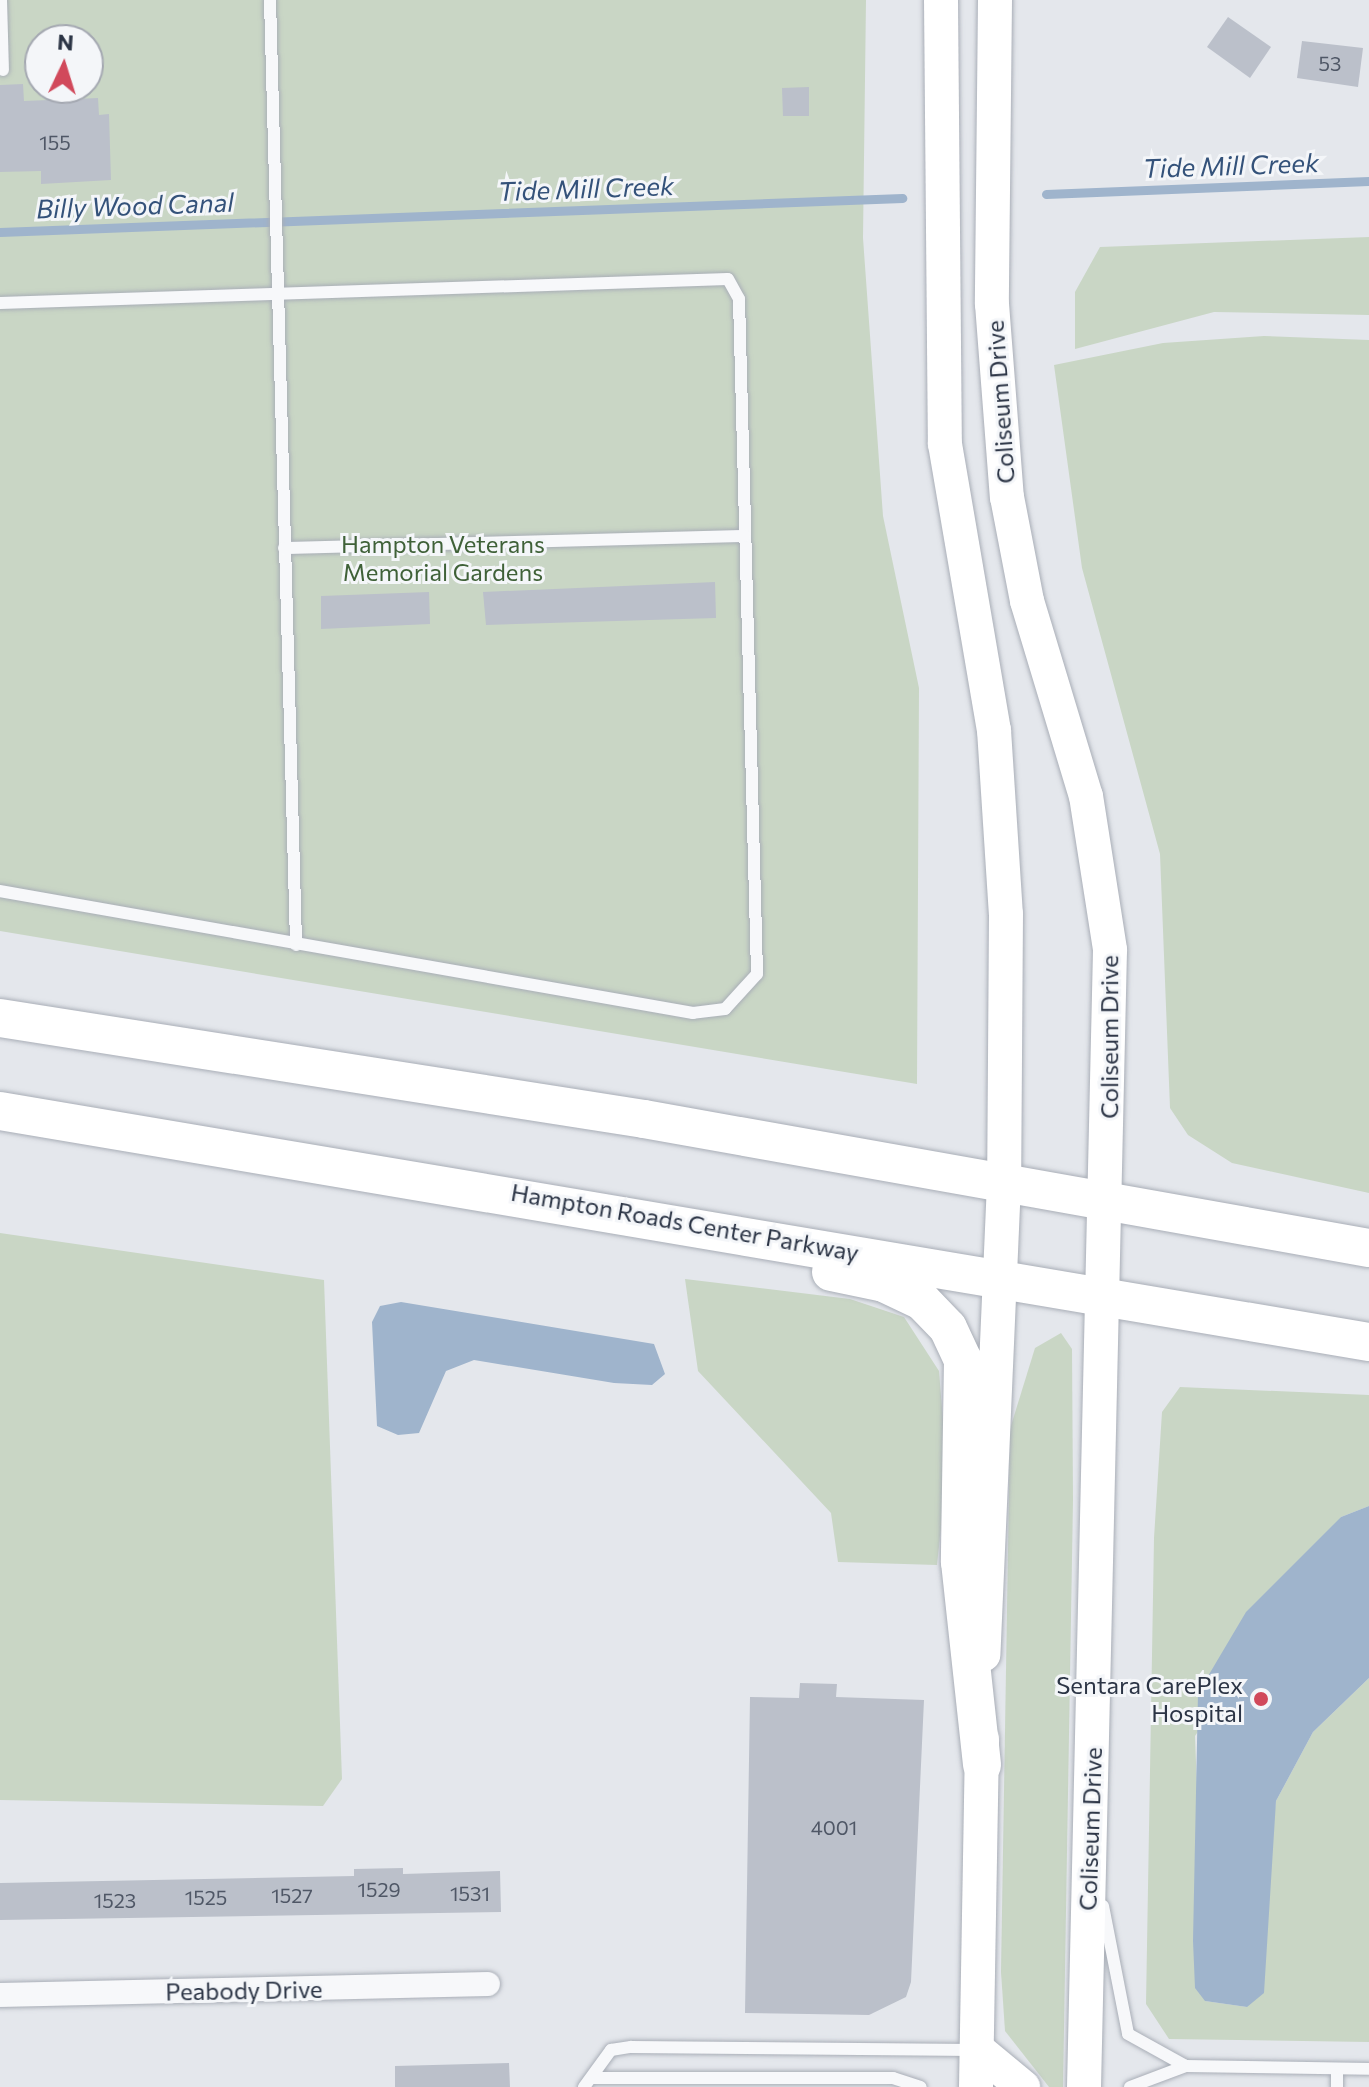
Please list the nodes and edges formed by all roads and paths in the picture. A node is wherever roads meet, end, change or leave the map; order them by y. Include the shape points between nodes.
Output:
1 (1, 0) edge
2 (270, 0) edge
3 (941, 0) edge
4 (995, 0) edge
5 (3, 70) dead end
6 (277, 292) junction
7 (0, 303) edge
8 (745, 536) junction
9 (284, 548) junction
10 (0, 891) edge
11 (296, 945) junction
12 (0, 1018) edge
13 (0, 1111) edge
14 (376, 1169) junction
15 (1004, 1183) junction
16 (1106, 1201) junction
17 (1369, 1248) edge
18 (1000, 1276) junction
19 (1102, 1294) junction
20 (1369, 1342) edge
21 (982, 1765) junction
22 (1090, 1799) junction
23 (488, 1984) dead end
24 (0, 1995) edge
25 (977, 2049) junction
26 (1186, 2066) junction
27 (1337, 2069) junction
28 (1369, 2069) edge
29 (588, 2082) edge
30 (921, 2087) edge
31 (976, 2087) edge
32 (1023, 2087) edge
33 (1084, 2087) edge
34 (1130, 2087) edge
35 (1337, 2087) edge

1 - 5 lane
2 - 6 lane
3 - 15 street via 942,393 951,499 1000,785
4 - 16 street, Coliseum Drive via 992,304 1000,439 1027,601 1086,796 1103,896 1112,1021
6 - 7 lane
6 - 8 lane via 728,279 739,299
6 - 9 lane
8 - 9 lane
8 - 11 lane via 757,960 748,992 725,1009 693,1013
9 - 11 lane
10 - 11 lane
12 - 15 main road
13 - 14 main road, Hampton Roads Center Parkway
14 - 18 main road, Hampton Roads Center Parkway
14 - 21 main road via 724,1254 884,1283 936,1313 958,1345 965,1375 960,1562
15 - 16 main road
15 - 18 street
16 - 17 main road
16 - 19 street, Coliseum Drive
18 - 19 main road, Hampton Roads Center Parkway
18 - 21 street via 987,1448
19 - 20 main road, Hampton Roads Center Parkway
19 - 22 street, Coliseum Drive
21 - 25 street
22 - 26 lane via 1113,1984 1128,2034
22 - 33 street, Coliseum Drive
23 - 24 street, Peabody Drive
25 - 29 lane via 631,2047 611,2050
25 - 31 street
25 - 32 street
26 - 27 lane
26 - 34 lane
27 - 28 lane
27 - 35 lane
29 - 30 lane via 893,2078

